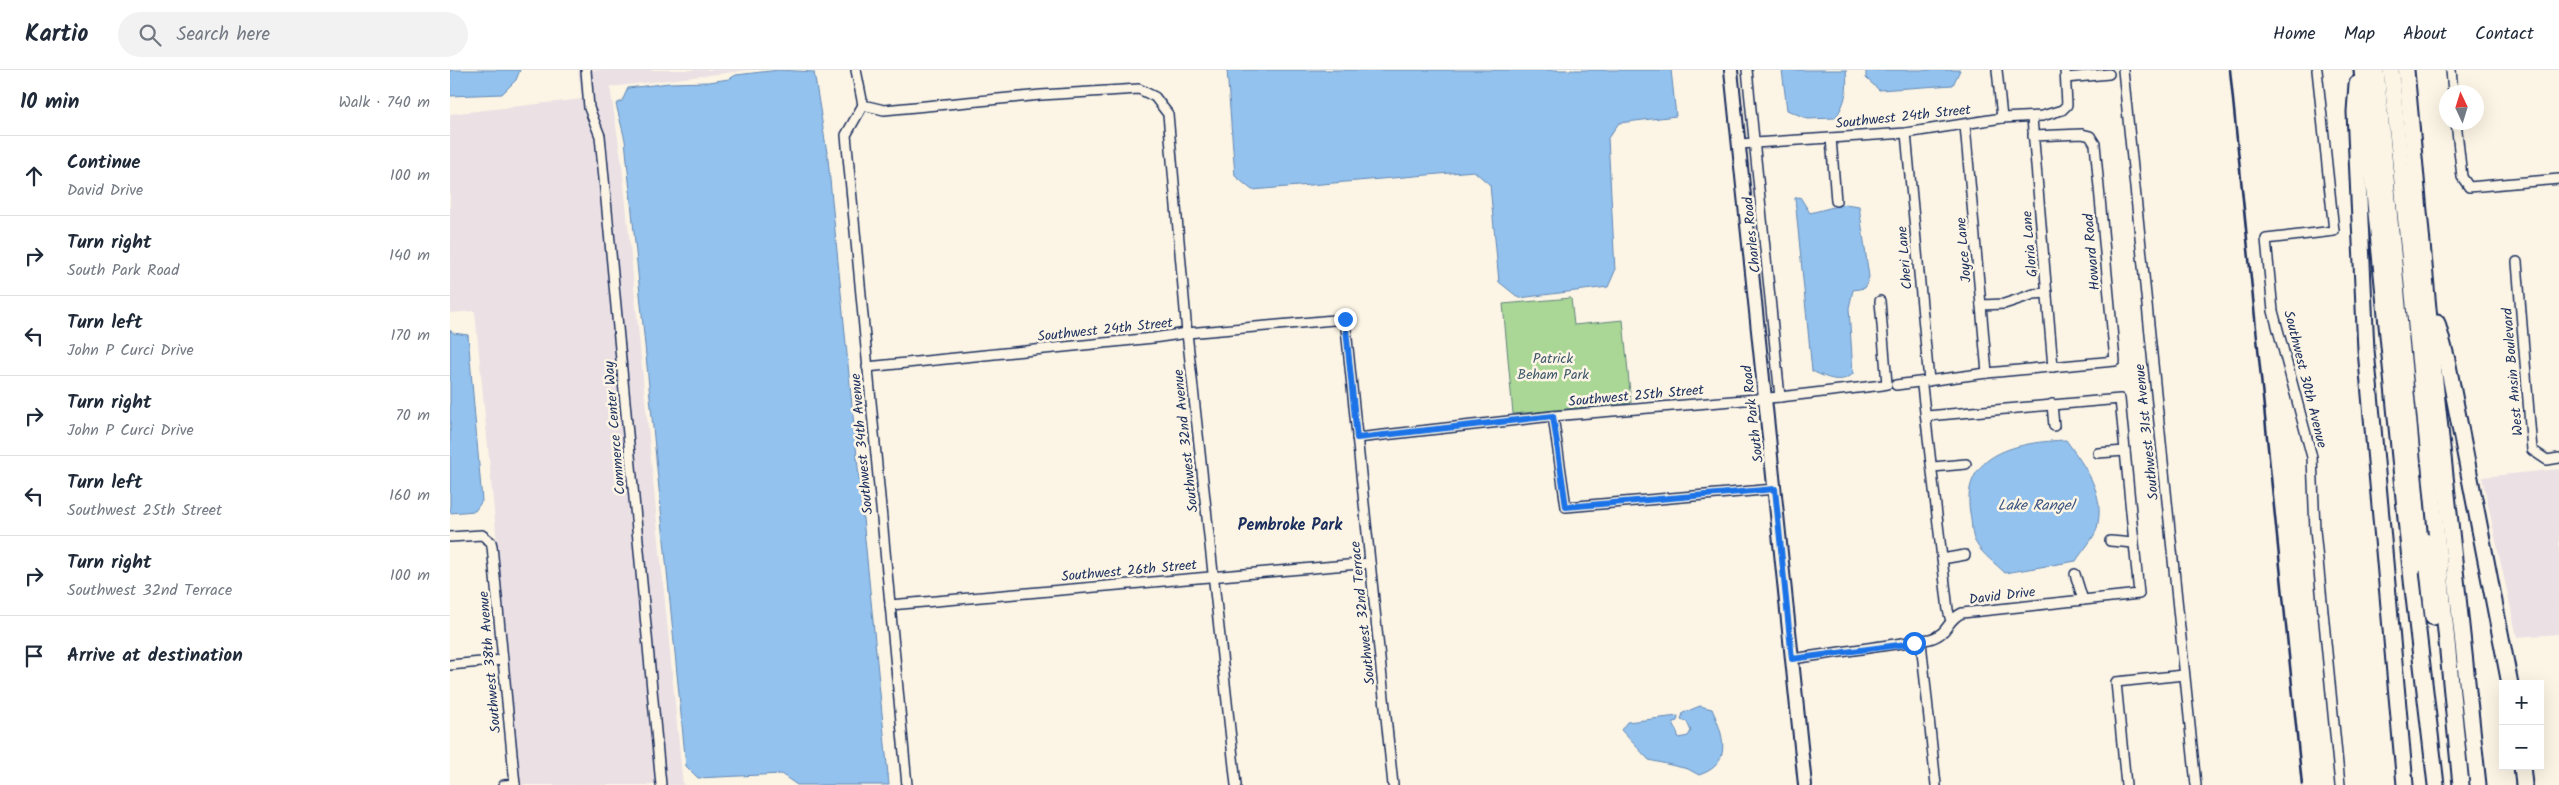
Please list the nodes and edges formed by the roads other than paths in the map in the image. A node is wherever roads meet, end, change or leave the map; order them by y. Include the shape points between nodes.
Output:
1 (586, 70) edge
2 (856, 70) edge
3 (1731, 70) edge
4 (1747, 70) edge
5 (1997, 70) edge
6 (2317, 70) edge
7 (2358, 70) edge
8 (2362, 70) edge
9 (2376, 70) edge
10 (2391, 70) edge
11 (2451, 70) edge
12 (2406, 72) edge
13 (2123, 73) edge
14 (2066, 74) edge
15 (2108, 74) dead end
16 (2452, 85) edge
17 (862, 105) junction
18 (2002, 118) junction
19 (2032, 118) junction
20 (1965, 125) junction
21 (2457, 130) edge
22 (1906, 133) junction
23 (2033, 136) junction
24 (1831, 138) junction
25 (1755, 143) junction
26 (1739, 144) junction
27 (2559, 179) edge
28 (1836, 201) dead end
29 (2517, 262) dead end
30 (2428, 291) junction
31 (2047, 293) junction
32 (1880, 301) dead end
33 (1981, 305) junction
34 (1345, 319) joint
35 (1187, 333) junction
36 (2402, 333) junction
37 (868, 367) junction
38 (2053, 367) junction
39 (1987, 373) junction
40 (1926, 383) junction
41 (1892, 385) junction
42 (1780, 397) junction
43 (1765, 398) junction
44 (2424, 403) junction
45 (2052, 404) junction
46 (1553, 416) junction
47 (1927, 416) junction
48 (2054, 426) dead end
49 (1357, 438) junction
50 (2125, 451) junction
51 (2098, 453) dead end
52 (2559, 458) edge
53 (1966, 464) dead end
54 (1933, 467) junction
55 (1775, 489) junction
56 (450, 537) edge
57 (2110, 541) dead end
58 (2134, 543) junction
59 (1965, 555) dead end
60 (1942, 558) junction
61 (1370, 564) junction
62 (2075, 574) dead end
63 (1213, 576) junction
64 (2412, 580) junction
65 (2083, 600) junction
66 (890, 605) junction
67 (1951, 621) junction
68 (1921, 642) junction
69 (1792, 659) junction
70 (502, 660) junction
71 (450, 665) edge
72 (2465, 668) junction
73 (2184, 675) junction
74 (2509, 680) edge
75 (2522, 770) edge
76 (515, 784) edge
77 (504, 785) edge
78 (661, 785) edge
79 (907, 785) edge
80 (1236, 785) edge
81 (1394, 785) edge
82 (1805, 785) edge
83 (1936, 785) edge
84 (2126, 785) edge
85 (2196, 785) edge
86 (2340, 785) edge
87 (2405, 785) edge
88 (2436, 785) edge
89 (2452, 785) edge
90 (2461, 785) edge
91 (2478, 785) edge
92 (2524, 785) edge

1 - 78 street, Commerce Center Way via 589,108 600,136
2 - 17 street
3 - 26 street, South Park Road
4 - 25 street, Charles Road
5 - 18 street
6 - 86 street, Southwest 30th Avenue via 2334,231 2266,239 2275,320 2312,457 2315,530
7 - 87 highway via 2355,112 2366,350
8 - 64 highway
9 - 36 highway
10 - 44 highway
11 - 16 street
12 - 30 highway
13 - 73 street, Southwest 31st Avenue
14 - 15 street
14 - 19 street, Southwest 24th Street via 2068,105 2062,110
17 - 35 street, Southwest 32nd Avenue via 884,110 1041,95 1139,90 1155,97 1168,114
17 - 37 street, Southwest 34th Avenue via 846,135
18 - 19 street, Southwest 24th Street
18 - 20 street, Southwest 24th Street
19 - 23 street, Gloria Lane
20 - 22 street, Southwest 24th Street
20 - 33 street, Joyce Lane
21 - 27 street via 2462,178 2469,187
22 - 24 street, Southwest 24th Street
22 - 40 street, Cheri Lane
23 - 31 street, Gloria Lane
23 - 38 street, Howard Road via 2082,134 2090,136 2095,144 2115,361
24 - 25 street, Southwest 24th Street
24 - 28 street
25 - 26 street, Southwest 24th Street
25 - 42 street, Charles Road
26 - 43 street, South Park Road
29 - 52 street, West Ansin Boulevard via 2532,450 2546,460
30 - 72 highway
30 - 74 highway via 2447,360
31 - 33 street via 2004,304
31 - 38 street, Gloria Lane
32 - 41 street
33 - 39 street, Joyce Lane
34 - 35 street, Southwest 24th Street
34 - 49 street, Southwest 32nd Terrace
35 - 37 street, Southwest 24th Street
35 - 63 street, Southwest 32nd Avenue
36 - 64 highway via 2420,542
36 - 89 highway
37 - 66 street, Southwest 34th Avenue
38 - 39 street, Southwest 25th Street
39 - 40 street, Southwest 25th Street
40 - 41 street, Southwest 25th Street
40 - 47 street, Cheri Lane
41 - 42 street, Southwest 25th Street
42 - 43 street, Southwest 25th Street
43 - 46 street, Southwest 25th Street
43 - 55 street, South Park Road
44 - 72 highway via 2429,422 2447,598
44 - 90 highway
45 - 47 street
45 - 48 street
45 - 50 street via 2120,399
46 - 49 street, Southwest 25th Street
46 - 55 street via 1566,507
47 - 54 street, Cheri Lane
49 - 61 street, Southwest 32nd Terrace
50 - 51 street
50 - 58 street
53 - 54 street
54 - 60 street, Cheri Lane
55 - 69 street, South Park Road
56 - 70 street, Southwest 38th Avenue via 479,535 487,538 492,546
57 - 58 street
58 - 65 street, David Drive via 2138,594
59 - 60 street
60 - 67 street, Cheri Lane
61 - 63 street, Southwest 26th Street
61 - 81 street, Southwest 32nd Terrace
62 - 65 street
63 - 66 street, Southwest 26th Street
63 - 80 street, Southwest 32nd Avenue
64 - 88 highway
65 - 67 street, David Drive via 1962,614
66 - 79 street, Southwest 34th Avenue
67 - 68 street, David Drive via 1945,632
68 - 69 street, David Drive
68 - 83 street
69 - 82 street, South Park Road
70 - 71 street
70 - 76 street, Southwest 38th Avenue
72 - 91 highway
73 - 84 street via 2116,682
73 - 85 street, Southwest 31st Avenue
75 - 92 highway
76 - 77 street

